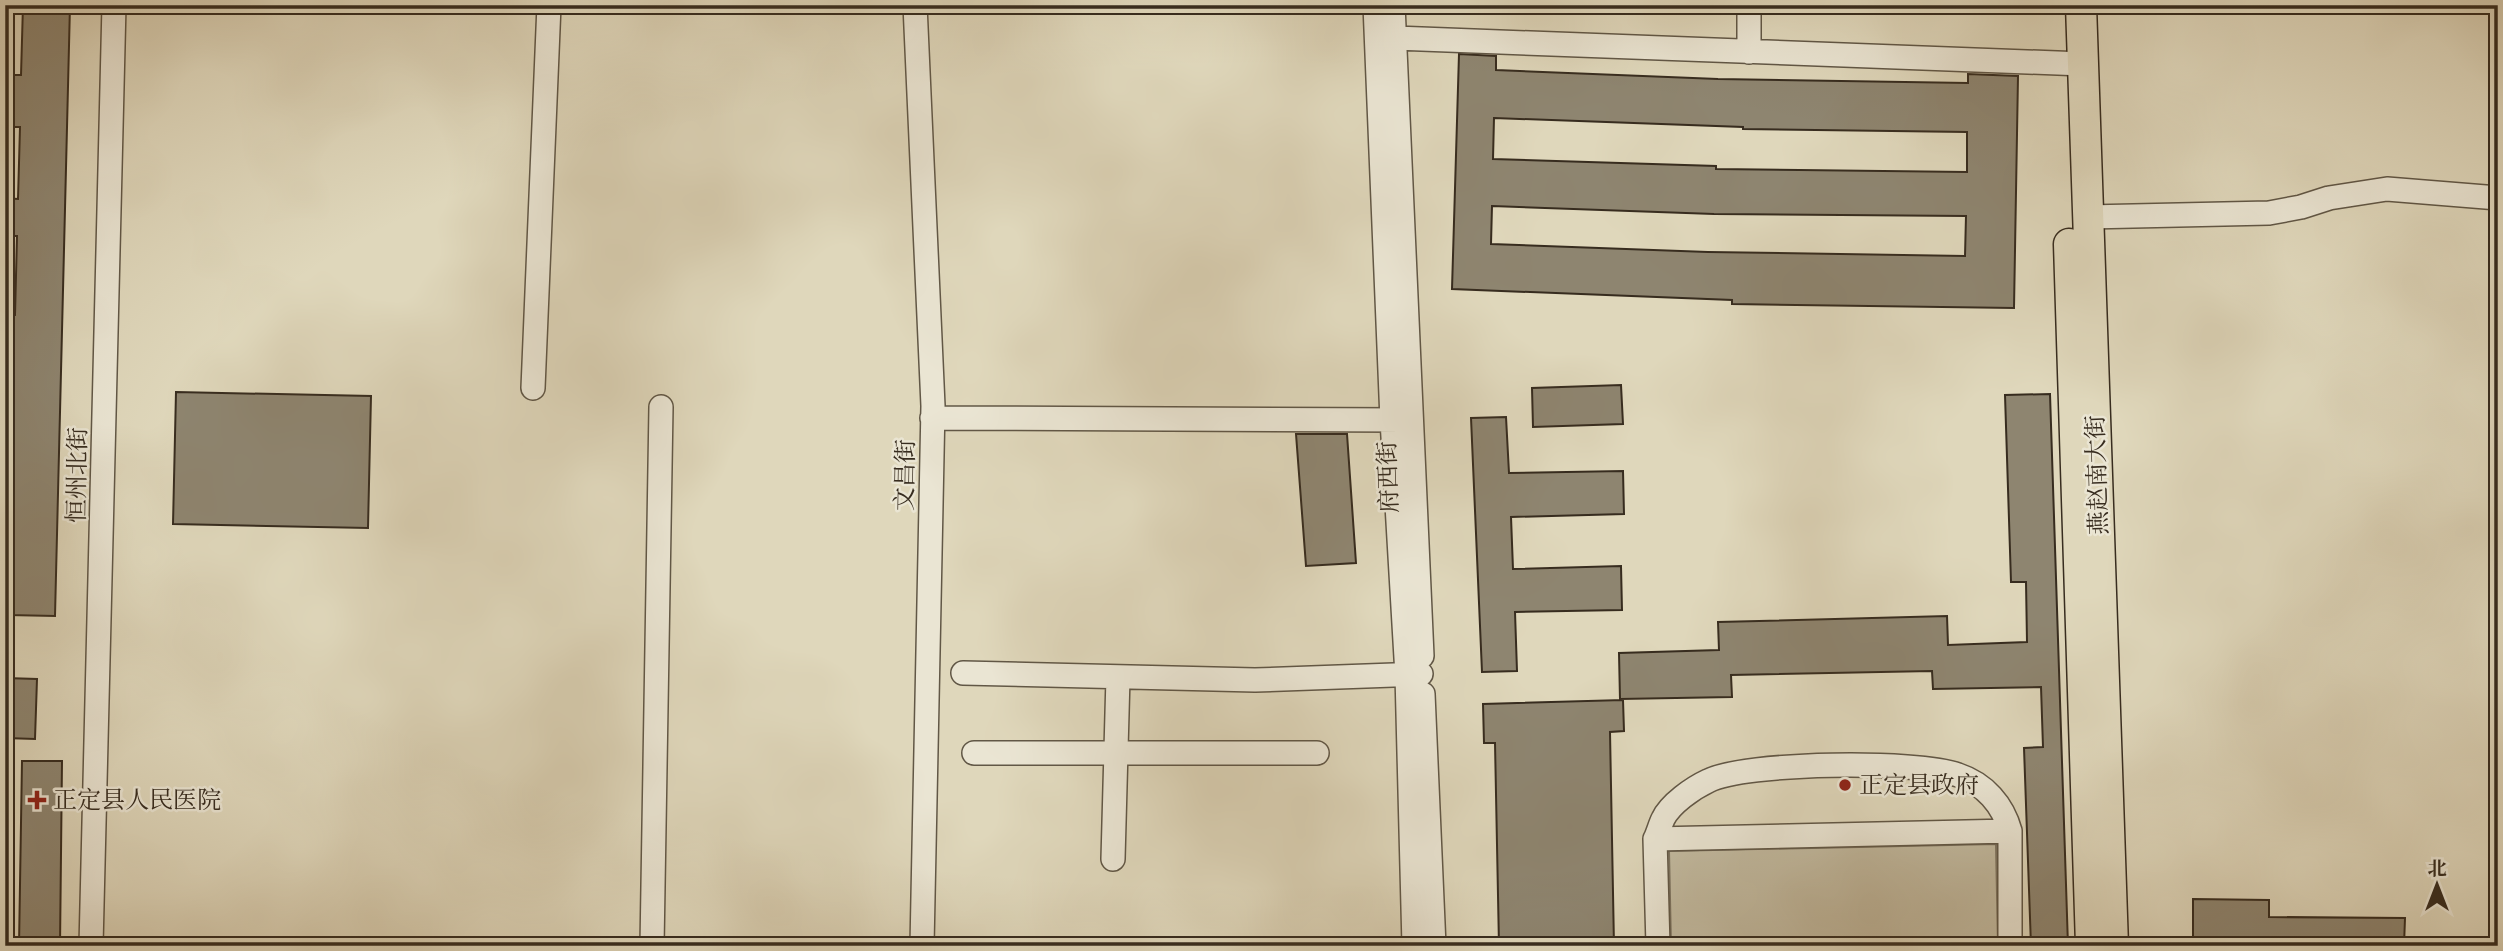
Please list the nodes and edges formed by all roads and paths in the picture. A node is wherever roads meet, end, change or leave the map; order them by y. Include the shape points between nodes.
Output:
1 (114, 5) edge
2 (549, 5) edge
3 (915, 5) edge
4 (1375, 5) edge
5 (1393, 5) edge
6 (1749, 5) edge
7 (2064, 5) edge
8 (2081, 5) edge
9 (1395, 38) junction
10 (1749, 52) junction
11 (2074, 64) junction
12 (2498, 198) edge
13 (2088, 218) junction
14 (533, 388) dead end
15 (661, 407) dead end
16 (932, 418) junction
17 (1402, 420) junction
18 (962, 673) dead end
19 (1415, 674) junction
20 (1118, 677) junction
21 (974, 753) dead end
22 (1116, 753) junction
23 (1317, 753) dead end
24 (2010, 831) junction
25 (1656, 839) junction
26 (1113, 859) dead end
27 (91, 946) edge
28 (652, 946) edge
29 (922, 946) edge
30 (1414, 946) edge
31 (1434, 946) edge
32 (1658, 946) edge
33 (2010, 946) edge
34 (2091, 946) edge
35 (2113, 946) edge

1 - 27 street, 恒州北街
2 - 14 street
3 - 16 street, 文昌街
4 - 17 street
5 - 9 street, 府西街
6 - 10 street
7 - 11 main road
8 - 11 main road, 燕赵南大街
9 - 10 street
9 - 17 street, 府西街
10 - 11 street
11 - 13 main road, 燕赵南大街
11 - 34 main road via 2071,336
12 - 13 street via 2387,189 2269,213
13 - 35 main road, 燕赵南大街
15 - 28 street
16 - 17 street
16 - 29 street, 文昌街
17 - 19 street, 府西街
18 - 20 street
19 - 20 street via 1255,680
19 - 30 street
19 - 31 street, 府西街
20 - 22 street
21 - 22 street
22 - 23 street
22 - 26 street
24 - 25 street
24 - 25 street via 2005,813 1988,791 1958,775 1910,766 1798,766 1709,780 1664,816
24 - 33 street
25 - 32 street

